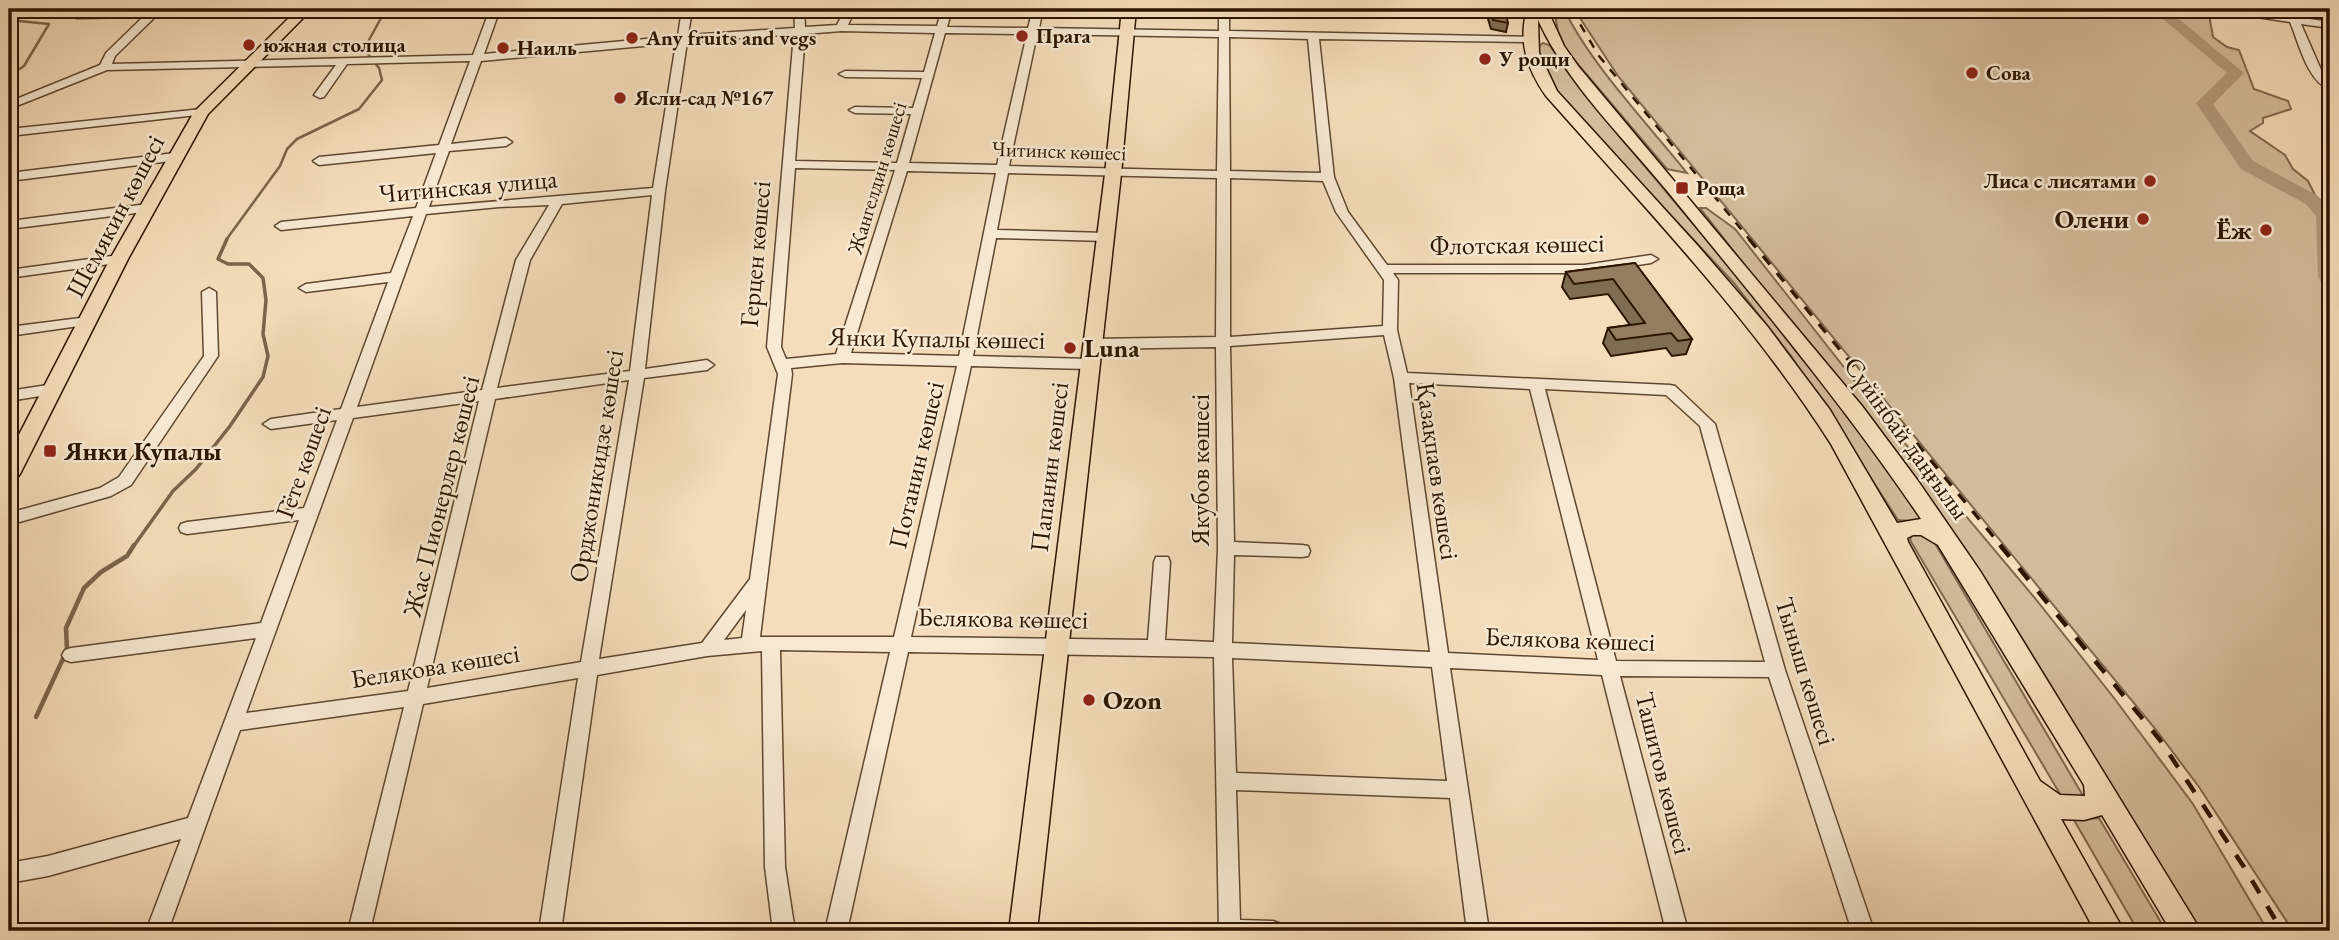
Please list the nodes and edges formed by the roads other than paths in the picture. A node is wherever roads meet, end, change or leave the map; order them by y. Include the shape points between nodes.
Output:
1 (495, 9) edge
2 (687, 9) edge
3 (799, 9) edge
4 (850, 9) edge
5 (947, 9) edge
6 (1038, 9) edge
7 (1129, 9) edge
8 (1224, 9) edge
9 (1534, 9) edge
10 (1540, 9) edge
11 (2224, 9) edge
12 (304, 10) edge
13 (69, 11) edge
14 (155, 11) edge
15 (2294, 20) junction
16 (2330, 24) edge
17 (841, 28) junction
18 (940, 29) junction
19 (800, 30) junction
20 (1034, 30) junction
21 (1126, 32) junction
22 (1224, 33) junction
23 (1313, 35) junction
24 (682, 39) junction
25 (1530, 39) junction
26 (478, 58) junction
27 (343, 63) junction
28 (251, 65) junction
29 (105, 67) junction
30 (845, 74) dead end
31 (927, 75) junction
32 (2330, 87) edge
33 (320, 95) dead end
34 (9, 106) edge
35 (855, 110) dead end
36 (917, 111) junction
37 (202, 112) junction
38 (9, 134) edge
39 (506, 142) dead end
40 (443, 148) junction
41 (175, 157) junction
42 (319, 161) dead end
43 (788, 164) junction
44 (902, 167) junction
45 (1003, 170) junction
46 (1113, 174) junction
47 (1225, 175) junction
48 (9, 177) edge
49 (1328, 177) junction
50 (659, 191) junction
51 (558, 201) junction
52 (148, 208) junction
53 (419, 212) junction
54 (9, 225) edge
55 (281, 226) dead end
56 (989, 234) junction
57 (1105, 237) junction
58 (1651, 259) dead end
59 (119, 260) junction
60 (1384, 269) junction
61 (9, 274) edge
62 (396, 277) junction
63 (306, 288) dead end
64 (209, 292) dead end
65 (88, 321) junction
66 (1390, 330) junction
67 (9, 332) edge
68 (1223, 342) junction
69 (1091, 354) junction
70 (842, 358) junction
71 (964, 362) junction
72 (783, 364) junction
73 (707, 365) dead end
74 (637, 374) junction
75 (1401, 378) junction
76 (1536, 384) junction
77 (54, 389) junction
78 (490, 394) junction
79 (9, 396) edge
80 (346, 414) junction
81 (271, 424) dead end
82 (11, 468) edge
83 (311, 513) junction
84 (9, 519) edge
85 (187, 528) dead end
86 (1948, 542) junction
87 (1897, 544) junction
88 (1226, 548) junction
89 (1302, 551) dead end
90 (1162, 562) dead end
91 (756, 582) junction
92 (269, 629) junction
93 (771, 643) junction
94 (902, 643) junction
95 (750, 644) junction
96 (1056, 647) junction
97 (1156, 647) junction
98 (707, 649) junction
99 (1223, 649) junction
100 (71, 655) dead end
101 (1440, 660) junction
102 (589, 667) junction
103 (1609, 668) junction
104 (1776, 670) junction
105 (417, 696) junction
106 (234, 723) junction
107 (2096, 780) junction
108 (1227, 781) junction
109 (2026, 783) junction
110 (1459, 790) junction
111 (197, 825) junction
112 (9, 873) edge
113 (1230, 930) edge
114 (157, 931) edge
115 (359, 931) edge
116 (550, 931) edge
117 (784, 931) edge
118 (836, 931) edge
119 (1023, 931) edge
120 (1273, 931) edge
121 (1478, 931) edge
122 (1677, 931) edge
123 (1863, 931) edge
124 (2110, 931) edge
125 (2187, 931) edge

1 - 26 street, Гёте көшесі
2 - 24 street, Орджоникидзе көшесі
3 - 19 street, Герцен көшесі
4 - 17 street
5 - 18 street, Жангелдин көшесі
6 - 20 street, Потанин көшесі
7 - 21 main road, Папанин көшесі
8 - 22 street, Якубов көшесі
9 - 25 main road, Сүйінбай даңғылы
10 - 86 main road, Сүйінбай даңғылы via 1573,69 1855,411
11 - 15 street
12 - 14 street
12 - 28 main road, Шемякин көшесі
13 - 14 street via 76,15
14 - 29 street via 110,55
15 - 16 street
15 - 32 street via 2317,73
17 - 18 street
17 - 19 street
18 - 20 street
18 - 31 street, Жангелдин көшесі
19 - 24 street
19 - 43 street, Герцен көшесі
20 - 21 street
20 - 45 street, Потанин көшесі
21 - 22 street
21 - 46 main road, Папанин көшесі
22 - 23 street
22 - 47 street, Якубов көшесі
23 - 25 street
23 - 49 street, Қазақпаев көшесі
24 - 26 street
24 - 50 street, Орджоникидзе көшесі
25 - 87 main road, Сүйінбай даңғылы via 1531,57 1551,93 1660,209 1774,346 1843,447
26 - 27 street
26 - 40 street, Гёте көшесі
27 - 28 street
27 - 33 street
28 - 29 street
28 - 37 main road, Шемякин көшесі
29 - 34 street
30 - 31 street
31 - 36 street, Жангелдин көшесі
35 - 36 street
36 - 44 street, Жангелдин көшесі
37 - 38 street
37 - 41 main road, Шемякин көшесі
39 - 40 street
40 - 42 street
40 - 53 street, Гёте көшесі
41 - 48 street
41 - 52 main road, Шемякин көшесі
43 - 44 street, Читинск көшесі
43 - 72 street, Герцен көшесі via 774,347
44 - 45 street, Читинск көшесі
44 - 70 street, Жангелдин көшесі
45 - 46 street, Читинск көшесі
45 - 56 street, Потанин көшесі
46 - 47 street, Читинск көшесі
46 - 57 main road, Папанин көшесі
47 - 49 street, Читинск көшесі
47 - 68 street, Якубов көшесі
49 - 60 street, Қазақпаев көшесі via 1342,212
50 - 51 street, Читинская улица
50 - 74 street, Орджоникидзе көшесі
51 - 53 street, Читинская улица
51 - 78 street, Жас Пионерлер көшесі via 523,260
52 - 54 street
52 - 59 main road, Шемякин көшесі
53 - 55 street, Читинская улица
53 - 62 street, Гёте көшесі
56 - 57 street
56 - 71 street, Потанин көшесі
57 - 69 main road, Папанин көшесі
58 - 60 street, Флотская көшесі via 1584,269
59 - 61 street
59 - 65 main road, Шемякин көшесі
60 - 66 street, Қазақпаев көшесі via 1391,279
62 - 63 street
62 - 80 street, Гёте көшесі
64 - 84 street via 211,356 125,481 105,492
65 - 67 street
65 - 77 main road, Шемякин көшесі
66 - 68 street, Янки Купалы көшесі
66 - 75 street, Қазақпаев көшесі
68 - 69 street, Янки Купалы көшесі
68 - 88 street, Якубов көшесі
69 - 71 street, Янки Купалы көшесі
69 - 96 main road, Папанин көшесі
70 - 71 street, Янки Купалы көшесі
70 - 72 street, Янки Купалы көшесі
71 - 94 street, Потанин көшесі
72 - 91 street, Герцен көшесі
73 - 74 street
74 - 78 street
74 - 102 street, Орджоникидзе көшесі
75 - 76 street
75 - 101 street, Қазақпаев көшесі
76 - 103 street, Ташитов көшесі
76 - 104 street, Тыныш көшесі via 1670,390 1707,424
77 - 79 street
77 - 82 main road, Шемякин көшесі
78 - 80 street
78 - 105 street, Жас Пионерлер көшесі
80 - 81 street
80 - 83 street, Гёте көшесі
83 - 85 street
83 - 92 street, Гёте көшесі
86 - 87 main road via 1931,530 1912,526 1901,529
86 - 107 main road, Сүйінбай даңғылы
87 - 109 main road, Сүйінбай даңғылы
88 - 89 street
88 - 99 street, Якубов көшесі
90 - 97 street
91 - 95 street, Герцен көшесі
91 - 98 street
92 - 100 street
92 - 106 street, Гёте көшесі
93 - 94 street, Белякова көшесі
93 - 95 street, Белякова көшесі
93 - 117 street via 775,867
94 - 96 street, Белякова көшесі
94 - 118 street, Потанин көшесі
95 - 98 street, Белякова көшесі
96 - 97 street, Белякова көшесі
96 - 119 main road, Папанин көшесі
97 - 99 street, Белякова көшесі
98 - 102 street, Белякова көшесі
99 - 101 street, Белякова көшесі
99 - 108 street, Якубов көшесі
101 - 103 street, Белякова көшесі
101 - 110 street, Қазақпаев көшесі
102 - 105 street, Белякова көшесі
102 - 116 street, Орджоникидзе көшесі
103 - 104 street, Белякова көшесі
103 - 122 street, Ташитов көшесі
104 - 123 street, Тыныш көшесі
105 - 106 street, Белякова көшесі
105 - 115 street, Жас Пионерлер көшесі
106 - 111 street, Гёте көшесі
107 - 109 main road via 2099,795 2093,806 2078,811 2040,798
107 - 125 main road, Сүйінбай даңғылы
108 - 110 street
108 - 113 street, Якубов көшесі
109 - 124 main road, Сүйінбай даңғылы
110 - 121 street, Қазақпаев көшесі
111 - 112 street
111 - 114 street, Гёте көшесі
113 - 120 street

